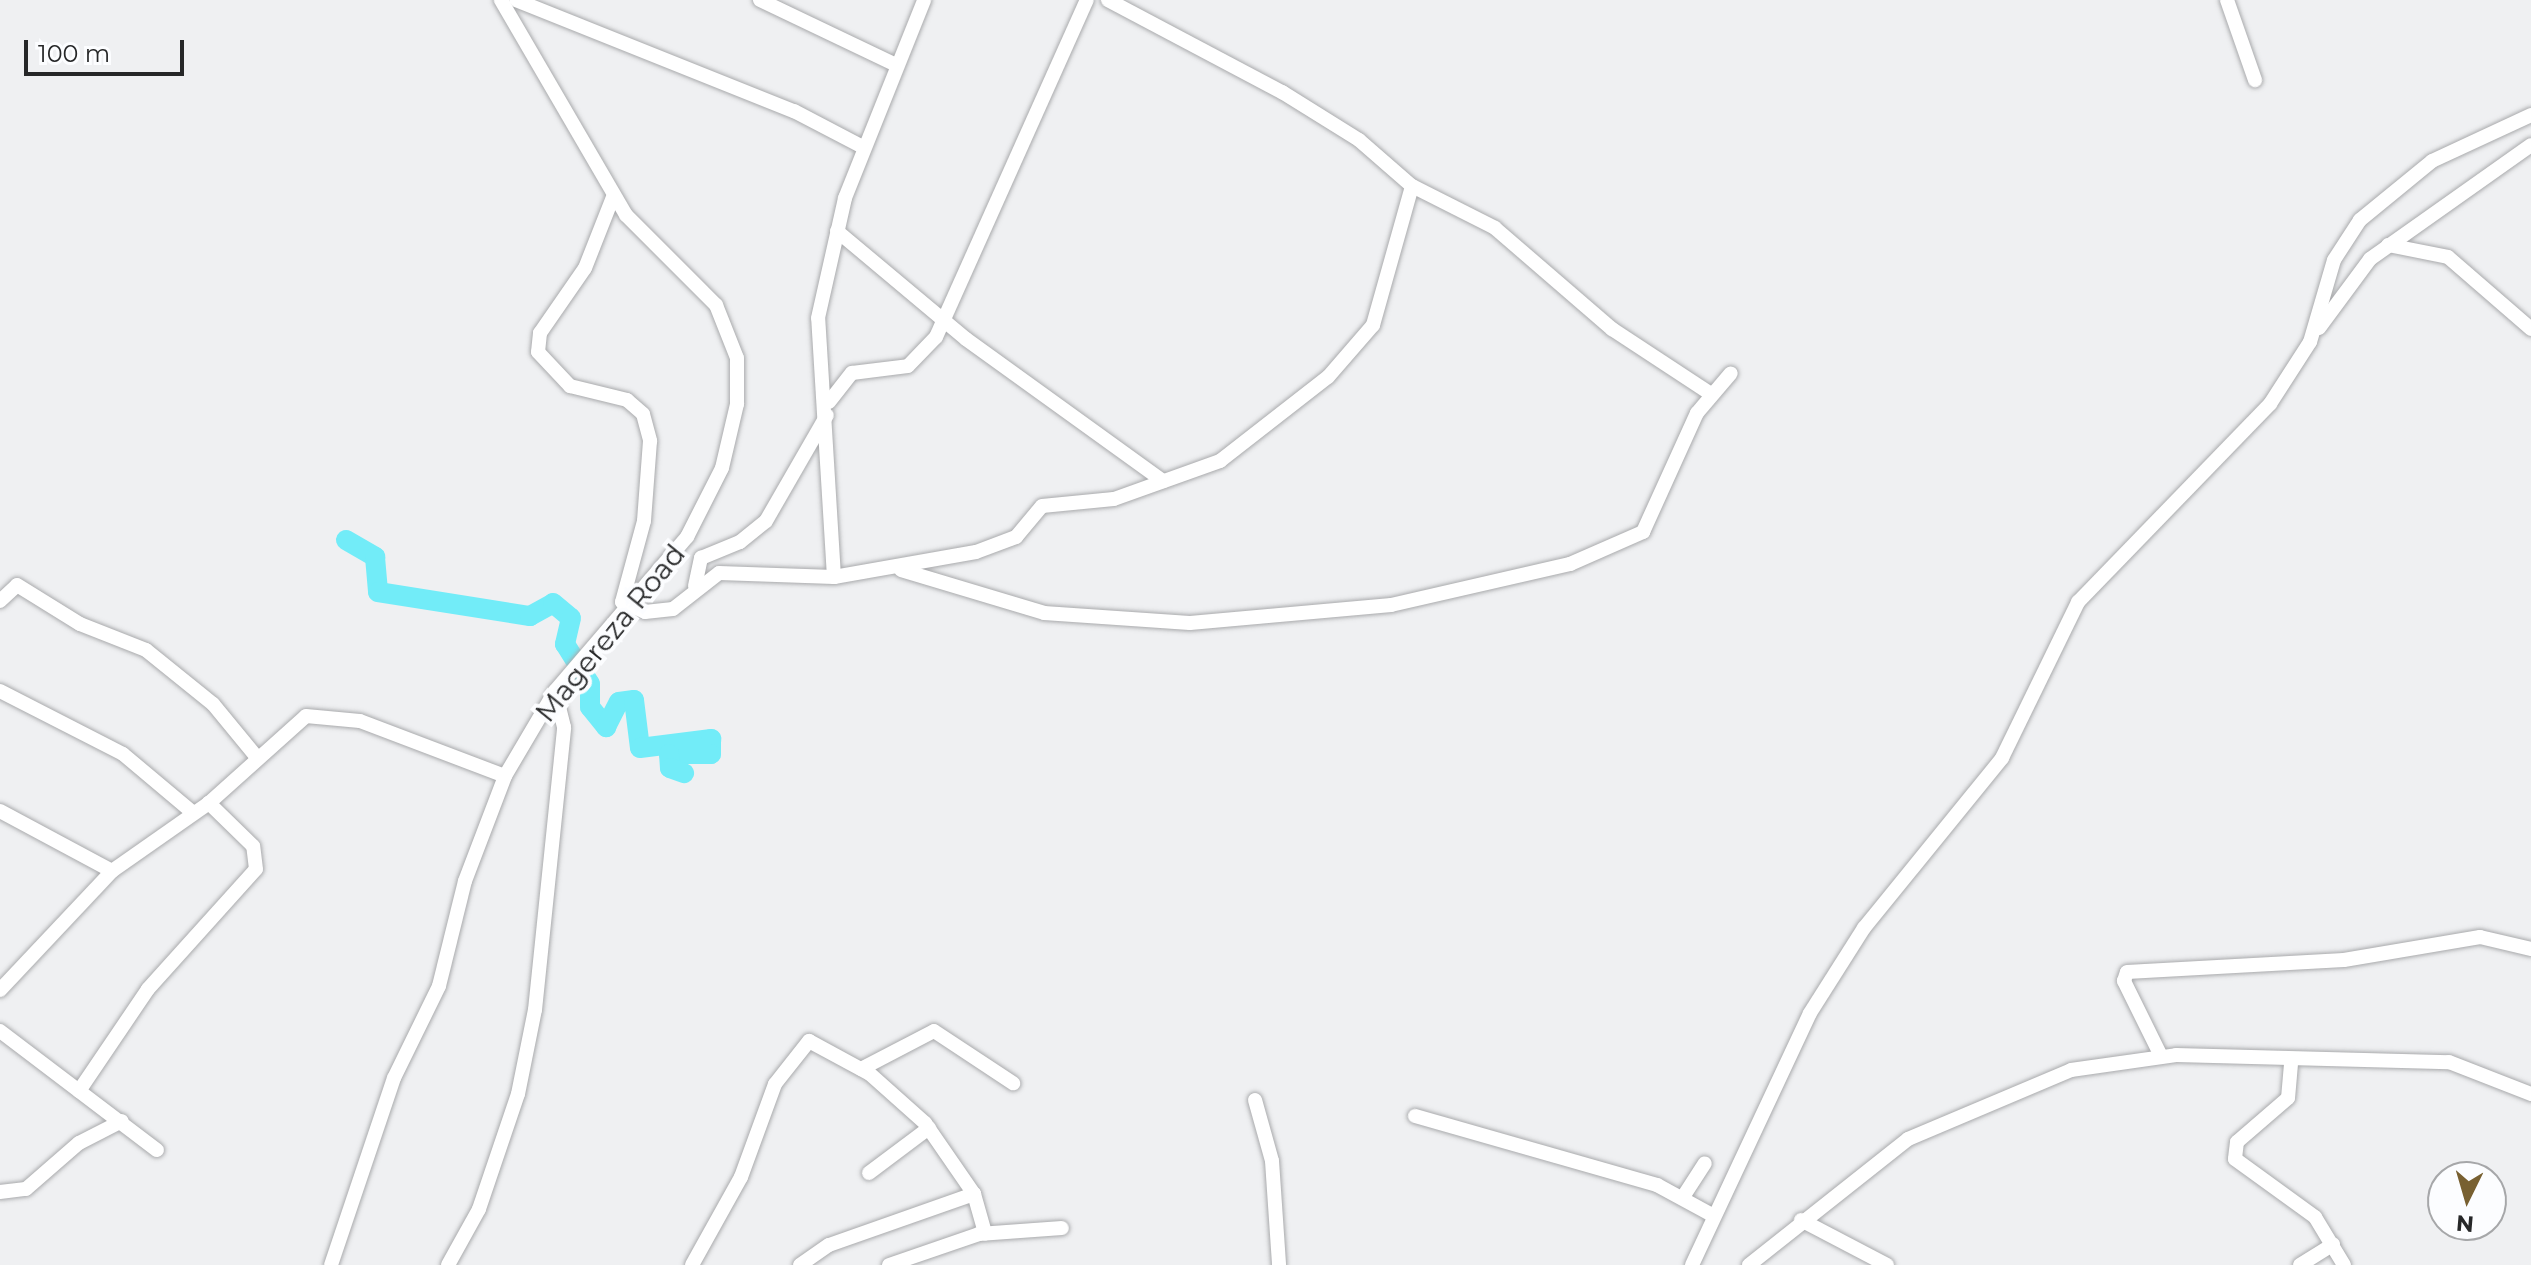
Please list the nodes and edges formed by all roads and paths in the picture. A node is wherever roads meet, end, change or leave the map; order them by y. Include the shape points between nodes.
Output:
1 (501, 0) edge
2 (516, 0) edge
3 (760, 0) edge
4 (924, 0) edge
5 (1087, 0) edge
6 (1108, 0) edge
7 (2227, 0) edge
8 (894, 64) junction
9 (2255, 80) dead end
10 (2531, 115) edge
11 (2531, 145) edge
12 (863, 147) junction
13 (1412, 186) junction
14 (613, 197) junction
15 (837, 231) junction
16 (2388, 245) junction
17 (945, 323) junction
18 (2531, 329) edge
19 (2310, 342) junction
20 (1731, 373) dead end
21 (1711, 394) junction
22 (829, 408) junction
23 (1163, 481) junction
24 (896, 569) junction
25 (834, 577) junction
26 (695, 586) junction
27 (0, 601) edge
28 (629, 611) junction
29 (0, 691) edge
30 (555, 691) junction
31 (255, 755) junction
32 (505, 776) junction
33 (209, 803) junction
34 (0, 811) edge
35 (192, 812) junction
36 (112, 871) junction
37 (2531, 949) edge
38 (0, 990) edge
39 (0, 1031) edge
40 (2161, 1056) junction
41 (2291, 1064) junction
42 (861, 1069) junction
43 (1013, 1083) dead end
44 (79, 1091) junction
45 (2531, 1094) edge
46 (1255, 1100) dead end
47 (1415, 1116) dead end
48 (122, 1121) junction
49 (929, 1128) junction
50 (157, 1150) dead end
51 (1705, 1163) dead end
52 (869, 1173) dead end
53 (3, 1185) edge
54 (974, 1194) junction
55 (1683, 1197) junction
56 (1712, 1215) junction
57 (1801, 1220) junction
58 (1062, 1228) dead end
59 (985, 1233) junction
60 (2333, 1244) junction
61 (331, 1265) edge
62 (448, 1265) edge
63 (692, 1265) edge
64 (800, 1265) edge
65 (889, 1265) edge
66 (1279, 1265) edge
67 (1692, 1265) edge
68 (1749, 1265) edge
69 (1887, 1265) edge
70 (2300, 1265) edge
71 (2344, 1265) edge

1 - 14 street, Magereza Road
2 - 12 street via 794,111
3 - 8 street
4 - 8 street
5 - 17 street via 1062,69 999,186
6 - 13 street via 1342,129
7 - 9 street
8 - 12 street
10 - 19 street via 2432,161 2360,220 2334,260
11 - 16 street
12 - 15 street
13 - 21 street via 1495,228 1612,329
13 - 23 street via 1373,325 1352,351 1232,454
14 - 28 street, Magereza Road via 716,305 740,382 728,450 697,519
14 - 28 street via 585,268 545,325 538,349 562,382 632,402 647,425 644,521 623,597
15 - 17 street
15 - 22 street via 818,318
16 - 18 street via 2448,257
16 - 19 street via 2347,282
17 - 22 street via 917,362 852,373
17 - 23 street
19 - 56 street via 2248,435 2078,602 2002,758 1864,928 1823,991
20 - 21 street
21 - 24 street via 1634,540 1570,564 1391,605 1190,623 1044,613
22 - 25 street
22 - 26 street via 766,521 740,542 701,558
23 - 24 street via 1114,499 1042,506 1010,541
24 - 25 street
25 - 26 street via 728,572
26 - 28 street via 671,610
27 - 31 street via 17,585 80,624 146,650 213,704
28 - 30 street, Magereza Road
29 - 35 street via 123,754
30 - 32 street, Magereza Road
30 - 62 street via 564,727 535,1010 518,1094 479,1209
31 - 32 street via 302,718 324,714
31 - 33 street
32 - 61 street, Magereza Road via 465,881 439,986 394,1078
33 - 35 street
33 - 44 street via 253,846 256,869 148,989
34 - 36 street
35 - 36 street
36 - 38 street
37 - 40 street via 2480,937 2344,960 2127,972 2124,981
39 - 44 street
40 - 41 street
40 - 57 street via 2133,1066 2059,1073 1923,1131
41 - 45 street via 2463,1063
41 - 60 street via 2288,1098 2237,1142 2234,1155 2247,1174 2309,1211
42 - 43 street via 934,1031
42 - 49 street
42 - 63 street via 803,1043 775,1084 741,1177
44 - 48 street
46 - 66 street via 1272,1161
47 - 55 street
48 - 50 street
48 - 53 street via 79,1143 26,1189
49 - 52 street
49 - 54 street
51 - 55 street
54 - 59 street
54 - 64 street via 829,1245
55 - 56 street
56 - 67 street
57 - 68 street
57 - 69 street
58 - 59 street
59 - 65 street
60 - 70 street
60 - 71 street

